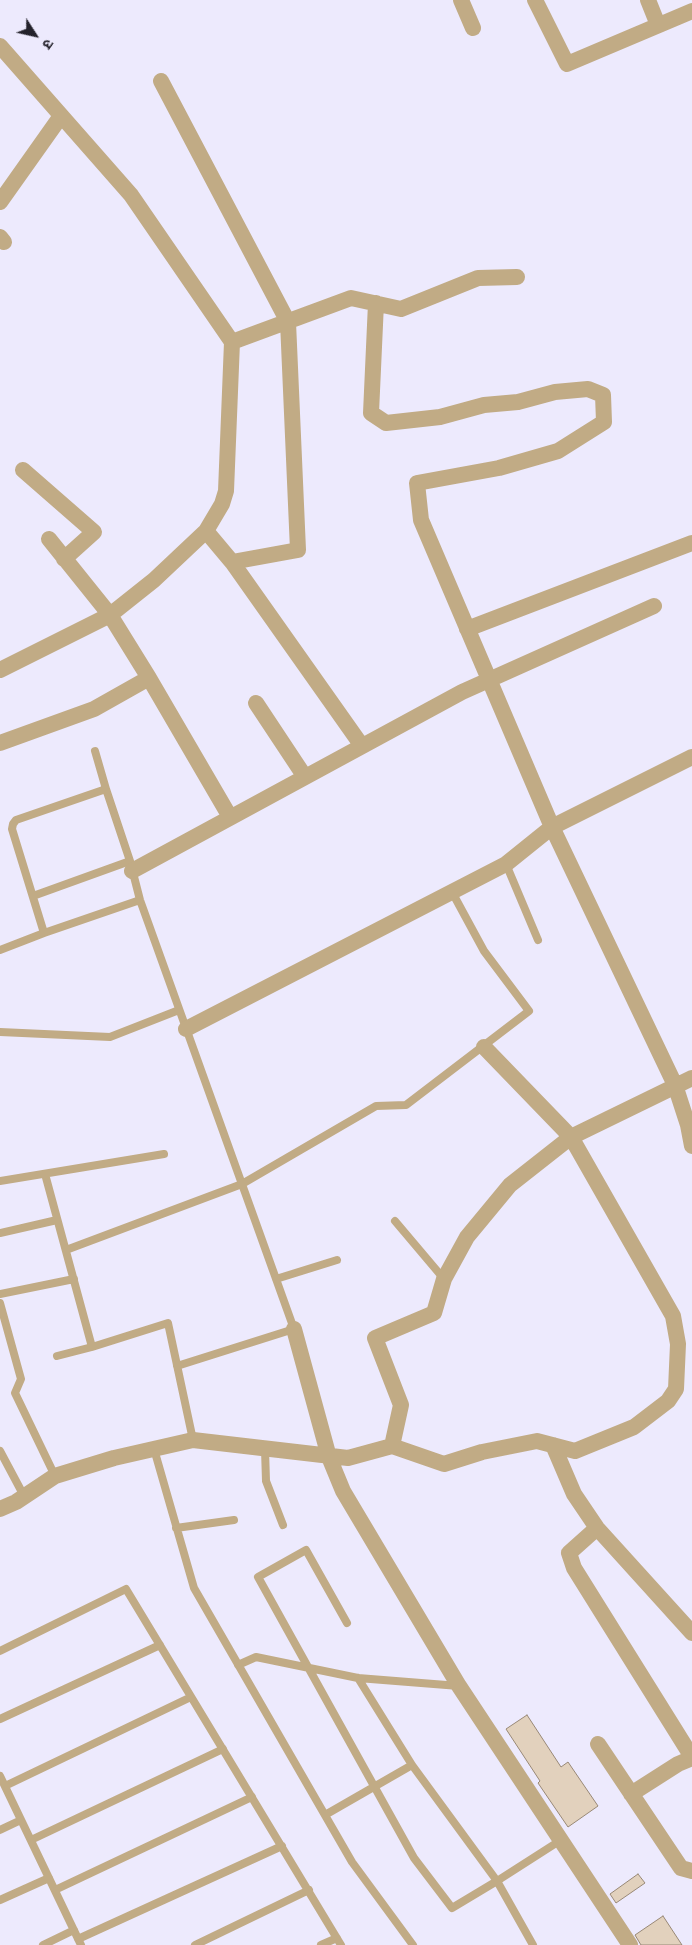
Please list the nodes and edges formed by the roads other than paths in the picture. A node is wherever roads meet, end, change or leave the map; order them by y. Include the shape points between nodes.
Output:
1 (461, 0) edge
2 (535, 0) edge
3 (648, 0) edge
4 (692, 10) edge
5 (658, 25) junction
6 (474, 28) dead end
7 (0, 46) edge
8 (160, 82) dead end
9 (61, 116) junction
10 (0, 202) edge
11 (517, 277) dead end
12 (376, 304) junction
13 (288, 322) junction
14 (232, 342) junction
15 (22, 470) dead end
16 (206, 531) junction
17 (48, 539) dead end
18 (692, 543) edge
19 (64, 559) junction
20 (232, 562) junction
21 (654, 606) dead end
22 (110, 615) junction
23 (467, 629) junction
24 (0, 670) edge
25 (149, 678) junction
26 (488, 680) junction
27 (256, 703) dead end
28 (0, 743) edge
29 (362, 746) junction
30 (95, 751) dead end
31 (692, 757) edge
32 (305, 777) junction
33 (106, 789) junction
34 (230, 817) junction
35 (552, 827) junction
36 (506, 864) junction
37 (131, 866) junction
38 (452, 892) junction
39 (33, 896) junction
40 (140, 900) junction
41 (44, 933) junction
42 (538, 940) dead end
43 (0, 950) edge
44 (179, 1010) junction
45 (186, 1029) junction
46 (0, 1032) edge
47 (484, 1047) junction
48 (692, 1078) edge
49 (675, 1086) junction
50 (570, 1137) junction
51 (692, 1146) edge
52 (164, 1154) dead end
53 (45, 1174) junction
54 (0, 1181) edge
55 (242, 1184) junction
56 (57, 1220) junction
57 (395, 1221) dead end
58 (0, 1233) edge
59 (66, 1250) junction
60 (337, 1260) dead end
61 (74, 1279) junction
62 (276, 1279) junction
63 (444, 1279) junction
64 (0, 1294) edge
65 (0, 1303) edge
66 (294, 1329) junction
67 (92, 1347) junction
68 (57, 1356) dead end
69 (177, 1366) junction
70 (193, 1440) junction
71 (553, 1445) junction
72 (392, 1446) junction
73 (154, 1449) junction
74 (265, 1449) junction
75 (0, 1450) edge
76 (329, 1457) junction
77 (55, 1476) junction
78 (24, 1496) junction
79 (0, 1509) edge
80 (234, 1520) dead end
81 (283, 1525) dead end
82 (176, 1528) junction
83 (597, 1528) junction
84 (348, 1623) dead end
85 (692, 1633) edge
86 (160, 1645) junction
87 (0, 1651) edge
88 (238, 1665) junction
89 (308, 1668) junction
90 (358, 1678) junction
91 (459, 1686) junction
92 (191, 1697) junction
93 (0, 1719) edge
94 (598, 1744) dead end
95 (223, 1749) junction
96 (692, 1757) edge
97 (412, 1766) junction
98 (0, 1776) edge
99 (5, 1786) junction
100 (374, 1787) junction
101 (631, 1794) junction
102 (252, 1797) junction
103 (325, 1815) junction
104 (21, 1820) junction
105 (0, 1830) edge
106 (31, 1840) junction
107 (561, 1840) junction
108 (282, 1846) junction
109 (692, 1871) edge
110 (49, 1878) junction
111 (497, 1881) junction
112 (55, 1890) junction
113 (309, 1890) junction
114 (0, 1900) edge
115 (74, 1930) junction
116 (337, 1938) junction
117 (80, 1942) edge
118 (43, 1945) edge
119 (195, 1945) edge
120 (321, 1945) edge
121 (341, 1945) edge
122 (413, 1945) edge
123 (533, 1945) edge
124 (630, 1945) edge

1 - 6 street
2 - 5 street via 566,64
3 - 5 street
4 - 5 street
7 - 9 street
8 - 13 street
9 - 10 street
9 - 14 street via 130,195
11 - 12 street via 478,278 401,309
12 - 13 street via 351,298
12 - 23 street via 371,413 386,423 440,417 555,392 588,389 603,395 604,422 558,451 499,468 417,483 421,520
13 - 14 street
13 - 20 street via 298,550
14 - 16 street via 226,491
15 - 19 street via 94,532
16 - 20 street
16 - 22 street via 154,580
17 - 19 street
18 - 23 street
19 - 22 street
20 - 29 street
21 - 26 street
22 - 24 street
22 - 25 street
23 - 26 street
25 - 28 street via 94,709
25 - 34 street
26 - 29 street
26 - 35 street
27 - 32 street
29 - 32 street
30 - 33 lane
31 - 35 street
32 - 34 street
33 - 37 lane
33 - 39 lane via 16,820 13,824
34 - 37 street
35 - 36 street
35 - 49 street
36 - 38 street
36 - 42 lane
37 - 39 lane
37 - 40 lane
38 - 45 street
38 - 47 lane via 484,951 529,1011
39 - 41 lane
40 - 41 lane
40 - 44 lane
41 - 43 lane
44 - 45 lane
44 - 46 lane via 110,1037
45 - 55 lane
47 - 50 street
47 - 55 lane via 406,1105 376,1106
48 - 49 street
49 - 50 street
49 - 51 street
50 - 63 street via 510,1184 467,1237
50 - 71 street via 673,1316 678,1344 676,1389 668,1401 634,1427 575,1451
52 - 53 lane
53 - 54 lane
53 - 56 lane
55 - 59 lane
55 - 62 lane
56 - 58 lane
56 - 59 lane
57 - 63 lane
59 - 61 lane
60 - 62 lane
61 - 64 lane
61 - 67 lane
62 - 66 lane
63 - 72 street via 434,1313 375,1338 401,1405
65 - 77 lane via 21,1379 16,1393
66 - 69 lane
66 - 76 street
67 - 68 lane
67 - 69 lane via 168,1323
69 - 70 lane
70 - 73 street
70 - 74 street
71 - 72 street via 537,1441 482,1452 444,1464
71 - 83 street via 574,1494
72 - 76 street via 348,1458
73 - 77 street
73 - 82 lane
74 - 76 street
74 - 81 lane via 266,1481
75 - 78 lane
76 - 91 street via 343,1491
77 - 78 street
78 - 79 street
80 - 82 lane
82 - 88 lane via 194,1588
83 - 85 street
83 - 96 street via 569,1553 574,1568
84 - 89 lane via 306,1550 258,1577
86 - 87 lane via 126,1589
86 - 92 lane
86 - 93 lane
88 - 89 lane via 256,1657
88 - 103 lane
89 - 90 lane
89 - 100 lane
90 - 91 lane
90 - 97 lane
91 - 107 street
92 - 95 lane
92 - 99 lane
94 - 101 street
95 - 102 lane
95 - 106 lane
96 - 101 street
97 - 100 lane
97 - 111 lane
98 - 99 lane
99 - 104 lane
100 - 103 lane
100 - 111 lane via 414,1858 452,1908
101 - 109 street via 681,1868
102 - 108 lane
102 - 112 lane
103 - 122 lane via 352,1862
104 - 105 lane
104 - 106 lane
106 - 110 lane
107 - 111 lane
107 - 124 street
108 - 113 lane
108 - 117 lane
110 - 112 lane
110 - 114 lane
111 - 123 lane
112 - 115 lane
113 - 116 lane
113 - 119 lane
115 - 117 lane
115 - 118 lane
116 - 120 lane
116 - 121 lane

